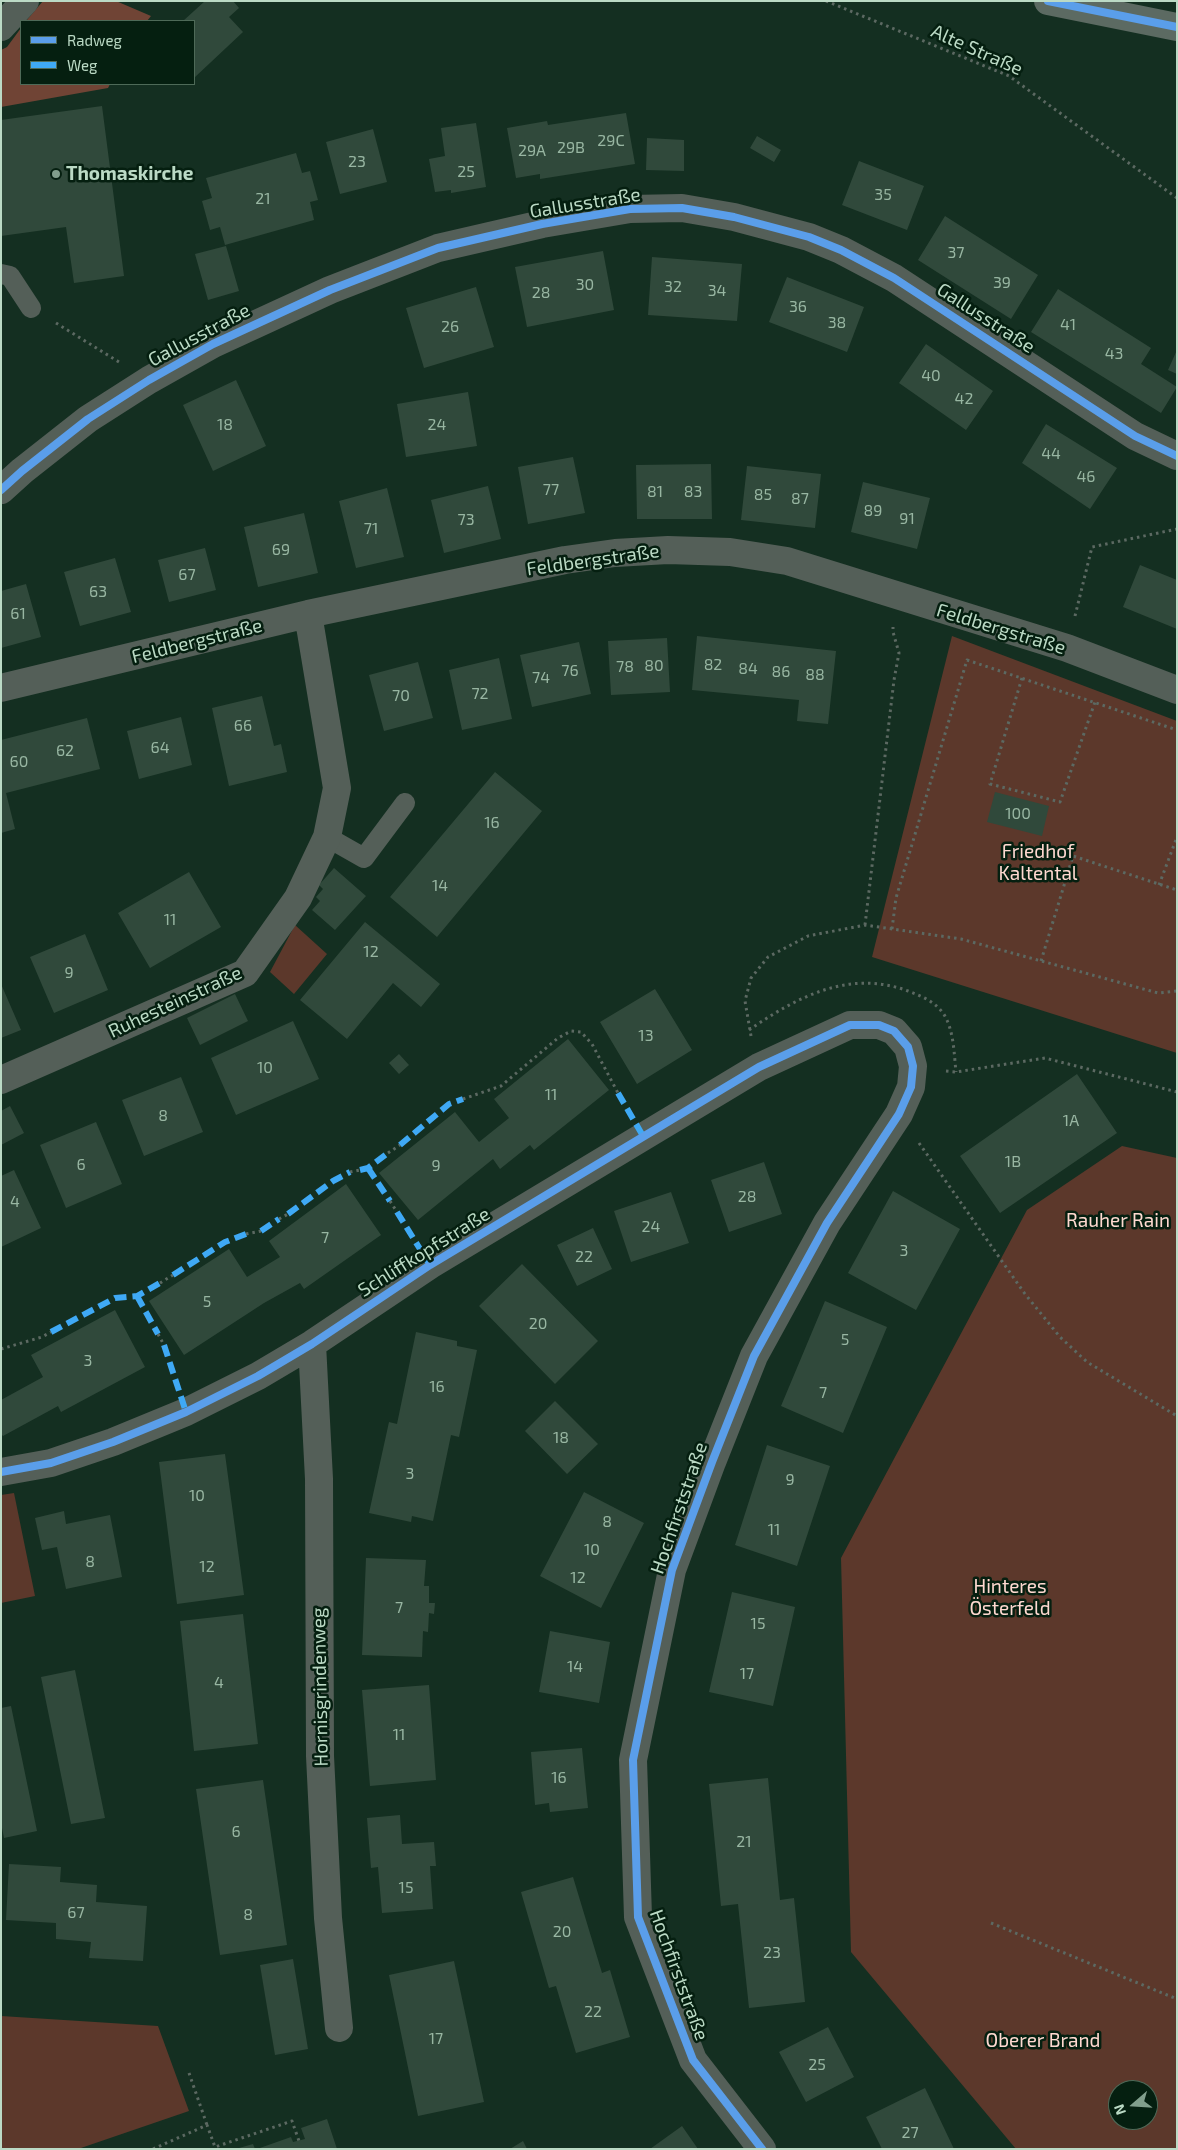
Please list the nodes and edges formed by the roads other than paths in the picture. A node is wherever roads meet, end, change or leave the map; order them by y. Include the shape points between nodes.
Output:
1 (25, 1) edge
2 (1048, 1) edge
3 (1, 27) edge
4 (1177, 27) edge
5 (1, 274) edge
6 (30, 308) road end
7 (1177, 456) edge
8 (1, 490) edge
9 (308, 614) junction
10 (1, 688) edge
11 (1177, 690) edge
12 (405, 803) dead end
13 (326, 837) junction
14 (850, 1025) joint
15 (1, 1080) edge
16 (312, 1344) junction
17 (1, 1472) edge
18 (339, 2028) dead end
19 (762, 2149) edge

1 - 3 street
2 - 4 main road
5 - 6 lane via 10,276
7 - 8 street, Gallusstraße via 1136,436 894,278 841,250 809,237 734,217 682,208 630,209 542,224 438,248 330,290 213,344 149,380 88,419
9 - 10 street, Feldbergstraße
9 - 11 street, Feldbergstraße via 565,560 668,550 730,552 787,561 1067,648
9 - 13 street, Ruhesteinstraße via 337,788
12 - 13 lane via 364,858
13 - 15 street, Ruhesteinstraße via 298,898 245,973
14 - 16 street, Schliffkopfstraße via 759,1066 430,1265
14 - 19 street, Hochfirststraße via 879,1025 894,1031 908,1047 913,1066 911,1087 899,1114 827,1223 750,1365 672,1570 633,1760 638,1917 693,2060
16 - 17 street, Schliffkopfstraße via 258,1376 186,1412 51,1463
16 - 18 street, Hornisgrindenweg via 319,1479 320,1756 328,1918

